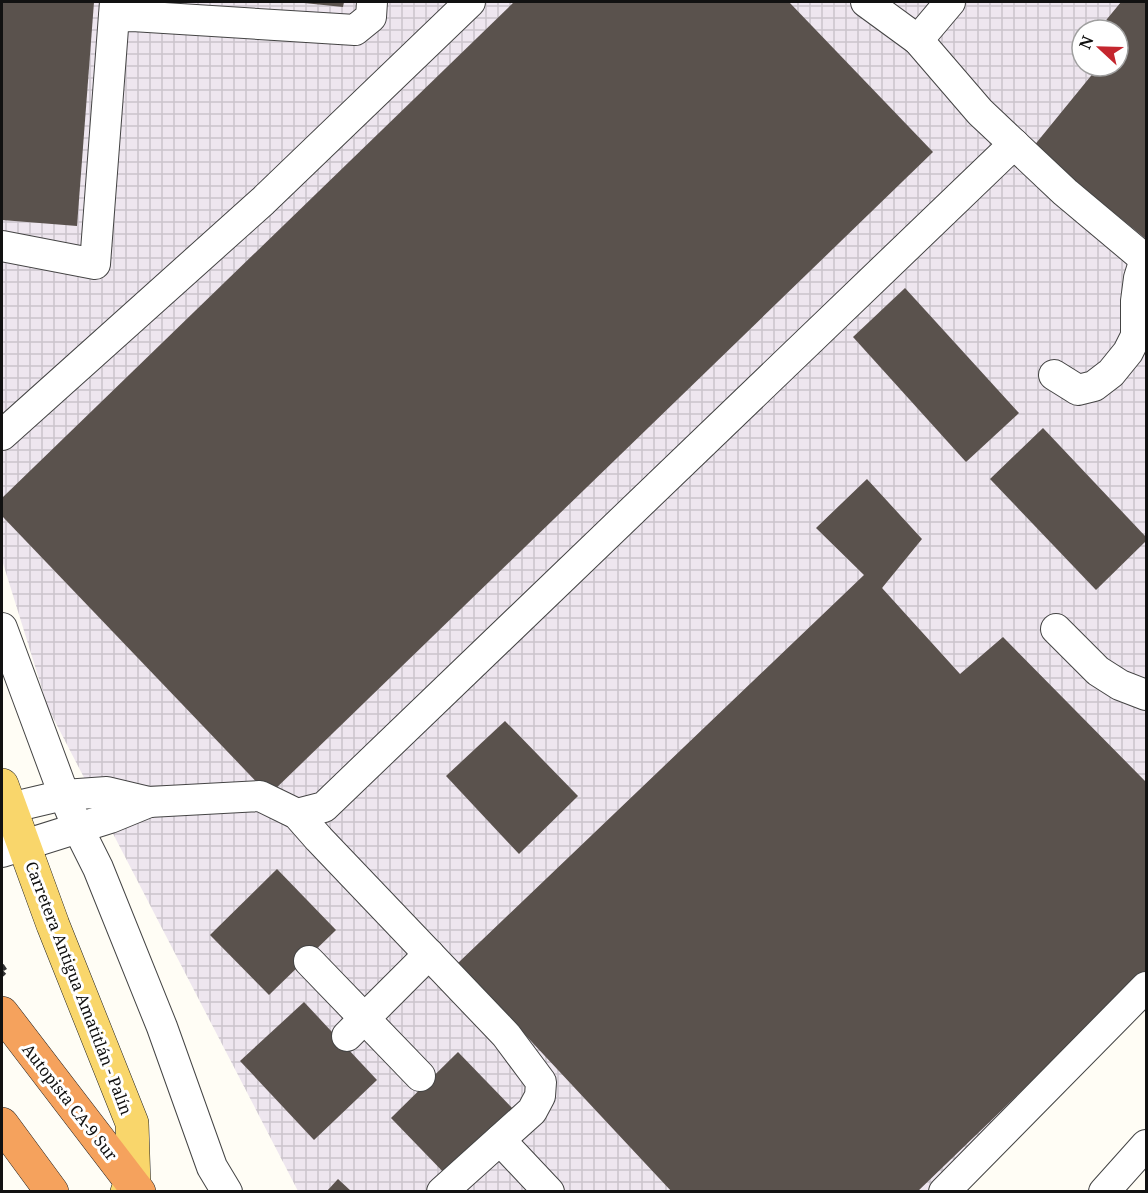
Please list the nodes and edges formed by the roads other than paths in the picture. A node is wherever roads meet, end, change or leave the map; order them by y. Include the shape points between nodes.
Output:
1 (372, 2) edge
2 (470, 2) edge
3 (866, 2) edge
4 (950, 2) edge
5 (115, 9) edge
6 (918, 40) junction
7 (1014, 144) junction
8 (2, 246) edge
9 (1146, 259) edge
10 (1137, 362) edge
11 (1054, 375) dead end
12 (2, 435) edge
13 (2, 628) edge
14 (1056, 629) dead end
15 (1146, 695) edge
16 (64, 795) junction
17 (5, 796) edge
18 (149, 802) junction
19 (297, 814) junction
20 (78, 828) junction
21 (12, 849) edge
22 (429, 954) junction
23 (309, 962) dead end
24 (1146, 987) edge
25 (2, 1013) edge
26 (356, 1028) junction
27 (420, 1076) dead end
28 (2, 1124) edge
29 (500, 1140) junction
30 (1146, 1145) edge
31 (453, 1188) edge
32 (133, 1189) edge
33 (52, 1191) edge
34 (227, 1191) edge
35 (549, 1191) edge
36 (944, 1191) edge
37 (1104, 1191) edge

1 - 5 street via 371,17 355,30 132,16
2 - 12 street via 264,201
3 - 6 street
4 - 6 street
5 - 8 street via 95,264
6 - 7 street via 980,112
7 - 9 street
7 - 19 street via 324,807
9 - 10 street via 1136,301
10 - 11 street via 1111,373 1094,386 1078,390
13 - 16 street
14 - 15 street via 1098,671
16 - 17 street
16 - 18 street via 106,792
16 - 20 street
17 - 21 main road, Carretera Antigua Amatitlán - Palín
18 - 19 street via 260,796
18 - 20 street
19 - 22 street
20 - 21 street
20 - 34 street via 99,868 162,1026 212,1167
21 - 32 main road, Carretera Antigua Amatitlán - Palín via 132,1124
22 - 26 street
22 - 29 street via 507,1035 541,1082 540,1096 532,1111
23 - 26 street
24 - 36 street
25 - 32 highway, Autopista CA-9 Sur
26 - 27 street
28 - 33 highway
29 - 31 street
29 - 35 street
30 - 37 street

